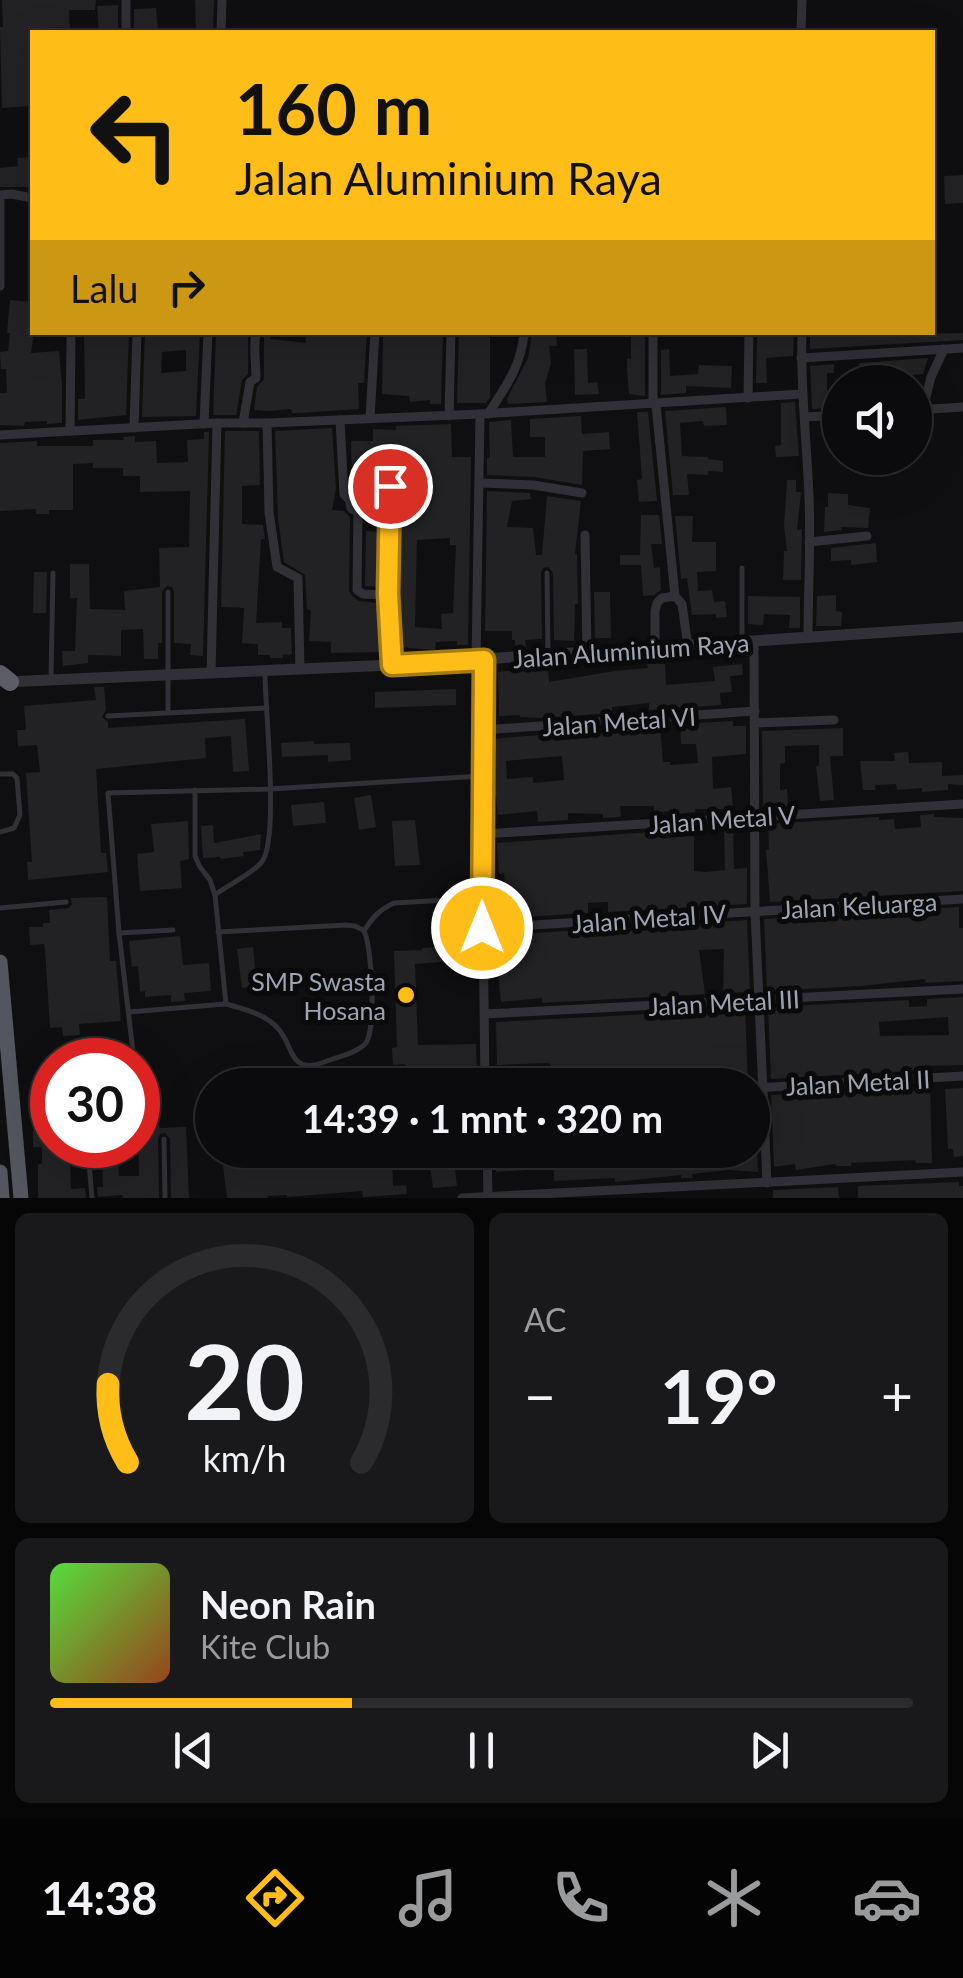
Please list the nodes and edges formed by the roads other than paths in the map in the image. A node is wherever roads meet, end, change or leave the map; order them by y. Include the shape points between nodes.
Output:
1 (126, 0) edge
2 (222, 0) edge
3 (802, 0) edge
4 (126, 30) edge
5 (221, 30) edge
6 (802, 30) edge
7 (0, 198) edge
8 (30, 198) edge
9 (0, 286) edge
10 (137, 335) edge
11 (208, 335) edge
12 (256, 335) edge
13 (375, 335) edge
14 (452, 335) edge
15 (524, 335) edge
16 (653, 335) edge
17 (749, 335) edge
18 (802, 335) edge
19 (70, 339) dead end
20 (963, 348) edge
21 (944, 349) junction
22 (801, 358) junction
23 (932, 377) edge
24 (801, 394) junction
25 (748, 398) junction
26 (654, 404) junction
27 (963, 407) edge
28 (932, 409) edge
29 (484, 414) junction
30 (449, 416) junction
31 (822, 416) edge
32 (806, 417) junction
33 (370, 418) junction
34 (340, 420) junction
35 (217, 423) junction
36 (243, 423) junction
37 (267, 423) junction
38 (204, 424) junction
39 (134, 428) junction
40 (70, 431) junction
41 (0, 435) edge
42 (480, 483) junction
43 (390, 486) dead end
44 (582, 493) dead end
45 (585, 534) dead end
46 (867, 536) dead end
47 (810, 542) junction
48 (742, 568) dead end
49 (53, 573) dead end
50 (546, 573) dead end
51 (168, 592) dead end
52 (388, 594) junction
53 (675, 596) junction
54 (963, 628) edge
55 (808, 638) junction
56 (748, 642) junction
57 (688, 646) junction
58 (656, 649) junction
59 (587, 654) junction
60 (548, 656) junction
61 (480, 660) junction
62 (392, 665) junction
63 (300, 669) junction
64 (265, 670) junction
65 (210, 673) junction
66 (166, 675) junction
67 (7, 677) edge
68 (50, 680) junction
69 (267, 708) junction
70 (168, 711) junction
71 (108, 716) dead end
72 (754, 717) junction
73 (834, 720) dead end
74 (483, 730) junction
75 (0, 774) edge
76 (483, 776) junction
77 (270, 788) junction
78 (195, 790) junction
79 (963, 804) edge
80 (753, 817) junction
81 (0, 832) edge
82 (482, 834) junction
83 (215, 895) junction
84 (482, 898) junction
85 (963, 899) edge
86 (66, 902) dead end
87 (0, 908) edge
88 (755, 911) junction
89 (482, 928) junction
90 (174, 930) dead end
91 (364, 931) junction
92 (218, 932) junction
93 (119, 934) junction
94 (0, 962) edge
95 (963, 989) edge
96 (758, 1000) junction
97 (2, 1002) edge
98 (226, 1004) junction
99 (128, 1012) junction
100 (485, 1014) junction
101 (131, 1038) edge
102 (485, 1068) edge
103 (757, 1068) edge
104 (963, 1076) edge
105 (770, 1087) edge
106 (164, 1139) dead end
107 (90, 1168) edge
108 (487, 1168) edge
109 (762, 1168) edge
110 (0, 1172) edge
111 (963, 1172) edge
112 (763, 1183) junction
113 (488, 1197) edge
114 (2, 1198) edge
115 (21, 1198) edge
116 (92, 1198) edge
117 (166, 1198) edge
118 (462, 1198) edge
119 (759, 1198) edge

1 - 4 street
2 - 5 street
3 - 6 street
7 - 8 street
7 - 9 street
10 - 39 street
11 - 38 street
12 - 36 street via 256,378
13 - 33 street
14 - 30 street
15 - 29 street via 516,369
16 - 26 street
17 - 25 street
18 - 22 street
19 - 40 street
20 - 21 street
21 - 22 street
21 - 23 street
22 - 24 street
24 - 25 street
24 - 32 street
25 - 26 street
26 - 29 street
26 - 53 street
27 - 28 street
29 - 30 street
29 - 42 street
30 - 33 street
31 - 32 street
32 - 47 street
33 - 34 street
34 - 37 street
34 - 52 street via 344,496 358,512 357,590
35 - 36 street
35 - 38 street
35 - 65 street
36 - 37 street
37 - 63 street via 277,567 298,578
38 - 39 street
39 - 40 street
40 - 41 street
42 - 44 street
42 - 61 street
43 - 52 street
45 - 59 street
46 - 47 street
47 - 55 street
48 - 56 lane
49 - 68 lane
50 - 60 lane
51 - 66 lane
52 - 62 street
53 - 57 street via 684,609
53 - 58 street via 656,605
54 - 55 street, Jalan Aluminium Raya
55 - 56 street, Jalan Aluminium Raya
56 - 57 street, Jalan Aluminium Raya
56 - 72 street
57 - 58 street, Jalan Aluminium Raya
58 - 59 street, Jalan Aluminium Raya
59 - 60 street, Jalan Aluminium Raya
60 - 61 street, Jalan Aluminium Raya
61 - 62 street, Jalan Aluminium Raya
61 - 74 street
62 - 63 street, Jalan Aluminium Raya
63 - 64 street, Jalan Aluminium Raya
64 - 65 street, Jalan Aluminium Raya
64 - 69 lane
65 - 66 street, Jalan Aluminium Raya
66 - 68 street, Jalan Aluminium Raya
66 - 70 lane
67 - 68 street, Jalan Aluminium Raya
69 - 70 lane
69 - 77 lane
70 - 71 lane
72 - 73 street, Jalan Metal VI
72 - 74 street, Jalan Metal VI
72 - 80 street
74 - 76 street
75 - 81 lane via 18,778 20,815 14,828
76 - 77 lane
76 - 82 street
77 - 78 lane
77 - 83 lane via 264,859
78 - 83 lane via 196,860
78 - 93 lane via 108,793
79 - 80 street, Jalan Metal V
80 - 82 street, Jalan Metal V
80 - 88 street
82 - 84 street
83 - 92 lane
84 - 89 street
84 - 91 lane via 394,903
85 - 88 street, Jalan Keluarga
86 - 87 lane
88 - 89 street, Jalan Metal IV
88 - 96 street
89 - 100 street
90 - 93 lane
91 - 92 lane via 346,924
91 - 98 lane via 372,1014 362,1046 319,1064 301,1064 272,1022
92 - 98 lane
93 - 99 lane
94 - 97 highway
95 - 96 street, Jalan Metal III
96 - 100 street, Jalan Metal III
96 - 103 street
97 - 115 highway
98 - 99 lane
99 - 101 lane
100 - 102 street
104 - 105 street, Jalan Metal II
106 - 117 lane
107 - 116 lane
108 - 113 street
109 - 112 street
110 - 114 highway
111 - 112 street
112 - 113 street
112 - 119 street
113 - 118 street

